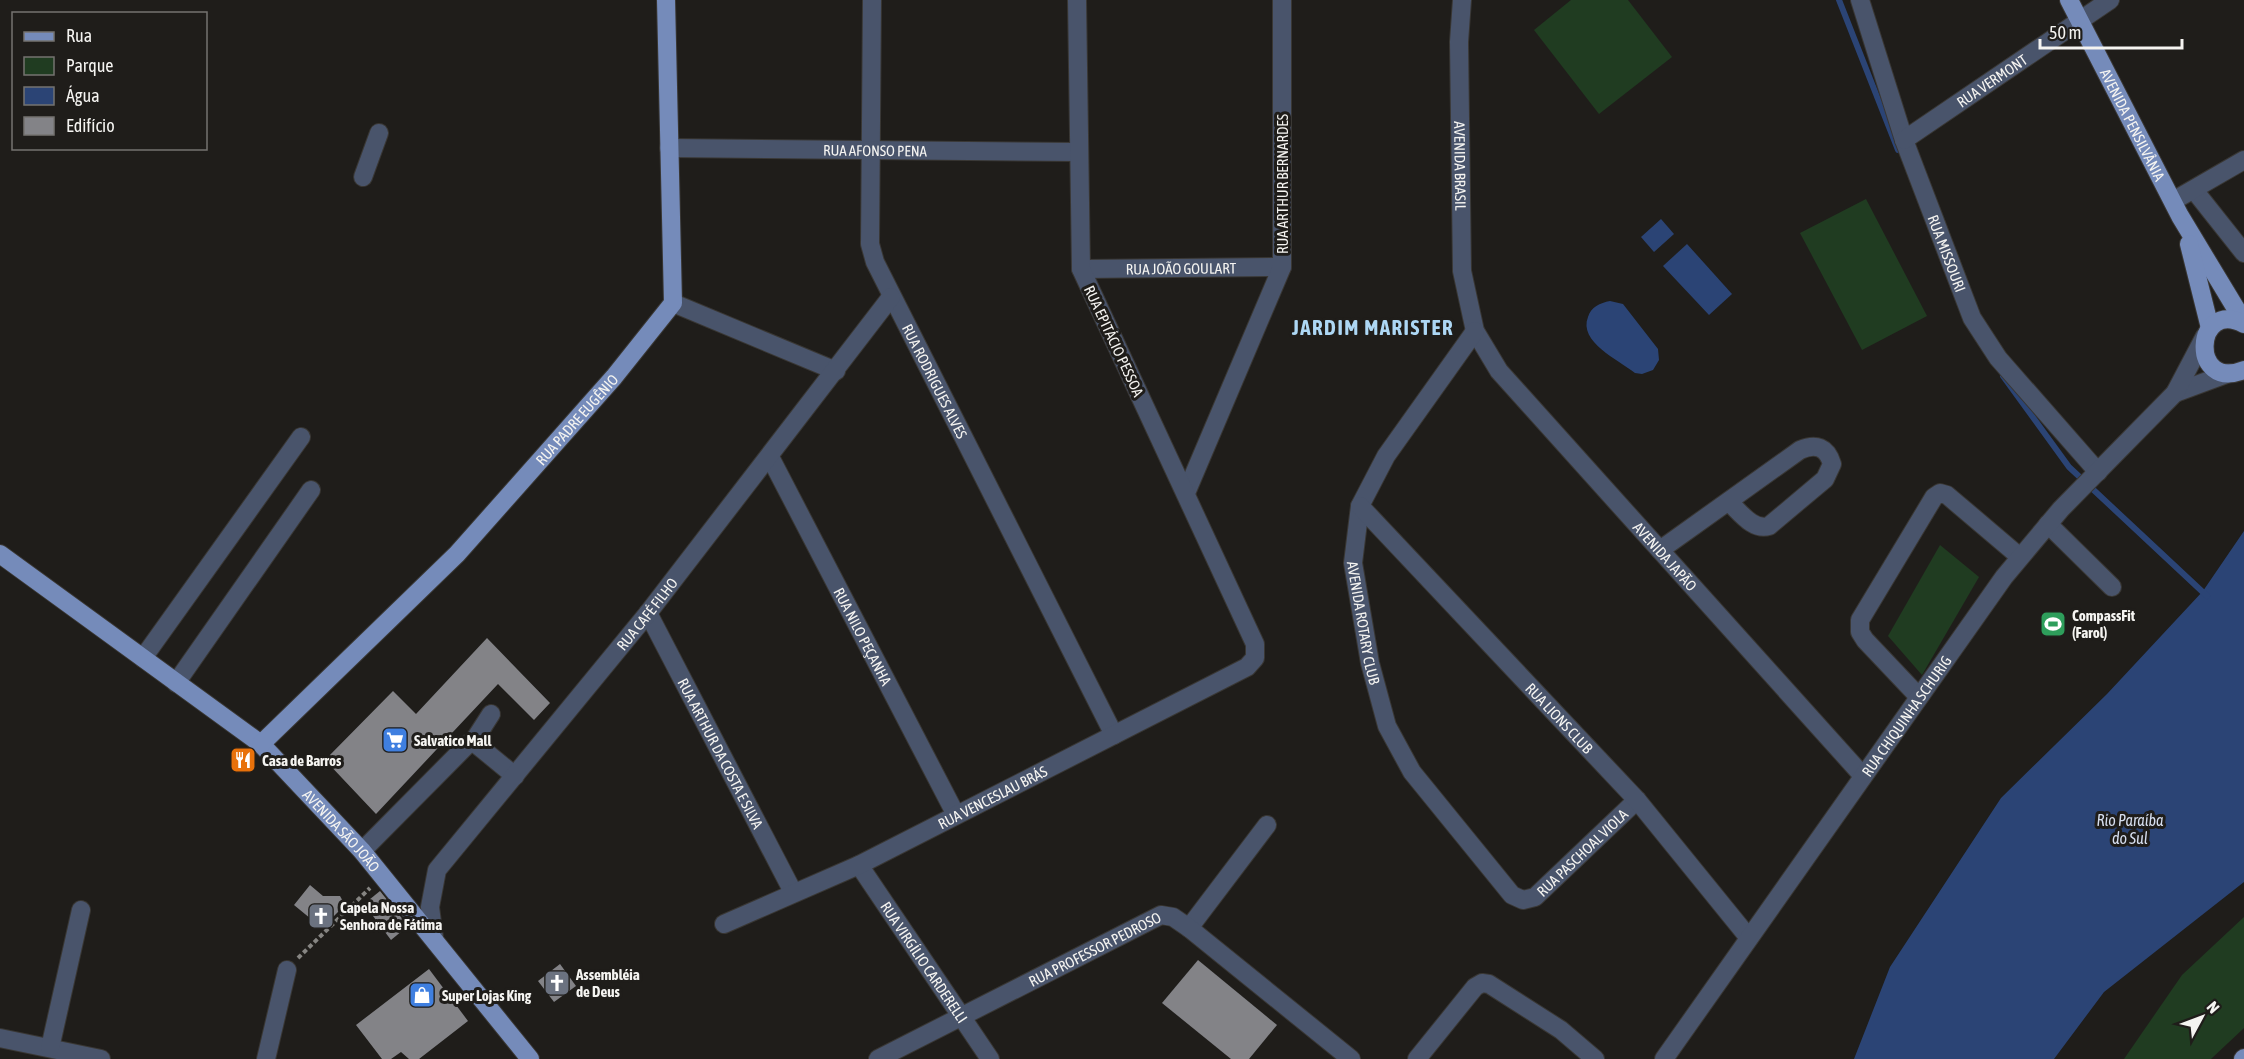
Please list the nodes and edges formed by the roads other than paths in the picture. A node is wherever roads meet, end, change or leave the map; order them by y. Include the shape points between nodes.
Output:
1 (666, 0) edge
2 (872, 0) edge
3 (1077, 0) edge
4 (1282, 0) edge
5 (1462, 0) edge
6 (1860, 0) edge
7 (2069, 0) edge
8 (2110, 0) edge
9 (2080, 20) junction
10 (379, 133) dead end
11 (1904, 140) junction
12 (669, 148) junction
13 (873, 148) junction
14 (1079, 152) junction
15 (2244, 160) edge
16 (363, 177) dead end
17 (2194, 190) junction
18 (2176, 209) junction
19 (2244, 253) edge
20 (1282, 267) junction
21 (1081, 269) junction
22 (891, 297) junction
23 (674, 303) junction
24 (2244, 323) edge
25 (1475, 332) junction
26 (2208, 332) junction
27 (836, 370) junction
28 (2240, 371) edge
29 (2175, 393) junction
30 (301, 438) dead end
31 (770, 457) junction
32 (2094, 476) junction
33 (311, 490) dead end
34 (1186, 493) junction
35 (1729, 502) junction
36 (1360, 506) junction
37 (2048, 524) junction
38 (1660, 550) junction
39 (0, 554) edge
40 (2020, 557) junction
41 (2112, 587) dead end
42 (648, 613) junction
43 (143, 658) junction
44 (1255, 658) joint
45 (176, 683) junction
46 (1919, 697) junction
47 (491, 714) dead end
48 (1114, 735) junction
49 (473, 742) junction
50 (261, 744) junction
51 (515, 776) junction
52 (1863, 776) junction
53 (1637, 800) junction
54 (956, 815) junction
55 (1267, 825) dead end
56 (362, 852) junction
57 (859, 865) junction
58 (793, 892) junction
59 (1523, 900) joint
60 (81, 909) dead end
61 (724, 924) dead end
62 (1189, 928) junction
63 (434, 938) junction
64 (1749, 938) junction
65 (287, 970) road end
66 (961, 1019) junction
67 (0, 1038) edge
68 (50, 1048) junction
69 (101, 1059) edge
70 (266, 1059) edge
71 (530, 1059) edge
72 (878, 1059) edge
73 (990, 1059) edge
74 (1351, 1059) edge
75 (1417, 1059) edge
76 (1595, 1059) edge
77 (1664, 1059) edge

1 - 12 main road
2 - 13 street, RUA RODRIGUES ALVES
3 - 14 street, RUA EPITÁCIO PESSOA
4 - 20 street, RUA ARTHUR BERNARDES
5 - 25 street, AVENIDA BRASIL via 1462,271
6 - 11 street, RUA MISSOURI
7 - 9 main road, AVENIDA PENSILVÂNIA
8 - 9 street, RUA VERMONT
9 - 11 street, RUA VERMONT
9 - 18 main road, AVENIDA PENSILVÂNIA
10 - 16 street
11 - 32 street, RUA MISSOURI via 1982,336
12 - 13 street, RUA AFONSO PENA
12 - 23 main road
13 - 14 street, RUA AFONSO PENA
13 - 22 street, RUA RODRIGUES ALVES via 870,244
14 - 21 street, RUA EPITÁCIO PESSOA
15 - 17 street
17 - 18 street
17 - 19 street
18 - 24 main road, AVENIDA PENSILVÂNIA
18 - 26 main road, AVENIDA PENSILVÂNIA via 2195,263
20 - 21 street, RUA JOÃO GOULART
20 - 34 street, RUA ARTHUR BERNARDES
21 - 34 street, RUA EPITÁCIO PESSOA
22 - 27 street, RUA CAFÉ FILHO
22 - 48 street, RUA RODRIGUES ALVES
23 - 27 street
23 - 50 main road, RUA PADRE EUGÊNIO via 614,377 457,554
24 - 26 main road, AVENIDA PENSILVÂNIA via 2223,320
25 - 36 street, AVENIDA ROTARY CLUB via 1386,456
25 - 38 street, AVENIDA JAPÃO via 1499,371
26 - 28 main road, AVENIDA PENSILVÂNIA via 2204,353 2207,361 2221,372
26 - 29 street, RUA CHIQUINHA SCHURIG
27 - 31 street, RUA CAFÉ FILHO
28 - 29 street, RUA CHIQUINHA SCHURIG
29 - 32 street, RUA CHIQUINHA SCHURIG
30 - 43 street
31 - 42 street, RUA CAFÉ FILHO
31 - 54 street, RUA NILO PEÇANHA
32 - 37 street, RUA CHIQUINHA SCHURIG
33 - 45 street
34 - 44 street, RUA EPITÁCIO PESSOA via 1255,644
35 - 35 street via 1800,450 1815,446 1830,456 1832,464 1825,479 1769,526 1755,526
35 - 38 street
36 - 53 street, RUA LIONS CLUB
36 - 59 street, AVENIDA ROTARY CLUB via 1353,563 1370,663 1387,726 1412,772 1512,895
37 - 40 street, RUA CHIQUINHA SCHURIG
37 - 41 street
38 - 52 street, AVENIDA JAPÃO
39 - 43 main road, AVENIDA SÃO JOÃO
40 - 46 street, RUA CHIQUINHA SCHURIG
40 - 46 street via 1947,495 1940,493 1934,497 1860,620 1860,632 1866,640
42 - 51 street, RUA CAFÉ FILHO
42 - 58 street, RUA ARTHUR DA COSTA E SILVA
43 - 45 main road, AVENIDA SÃO JOÃO
44 - 48 street, RUA VENCESLAU BRÁS via 1247,668
45 - 50 main road, AVENIDA SÃO JOÃO
46 - 52 street, RUA CHIQUINHA SCHURIG
47 - 49 street
48 - 54 street, RUA VENCESLAU BRÁS
49 - 51 street
49 - 56 street
50 - 56 main road, AVENIDA SÃO JOÃO
51 - 63 street, RUA CAFÉ FILHO via 437,870 430,907
52 - 64 street, RUA CHIQUINHA SCHURIG
53 - 59 street, RUA PASCHOAL VIOLA via 1535,897
53 - 64 street, RUA LIONS CLUB
54 - 57 street, RUA VENCESLAU BRÁS
55 - 62 street
56 - 63 main road, AVENIDA SÃO JOÃO
57 - 58 street, RUA VENCESLAU BRÁS
57 - 66 street, RUA VIRGÍLIO CARDERELLI
58 - 61 street, RUA VENCESLAU BRÁS
60 - 68 street
62 - 66 street, RUA PROFESSOR PEDROSO via 1173,917 1153,917
62 - 74 street, RUA PROFESSOR PEDROSO
63 - 71 main road, AVENIDA SÃO JOÃO
64 - 77 street, RUA CHIQUINHA SCHURIG
65 - 70 street
66 - 72 street, RUA PROFESSOR PEDROSO
66 - 73 street, RUA VIRGÍLIO CARDERELLI
67 - 68 street
68 - 69 street
75 - 76 street via 1482,983 1490,984 1561,1030

